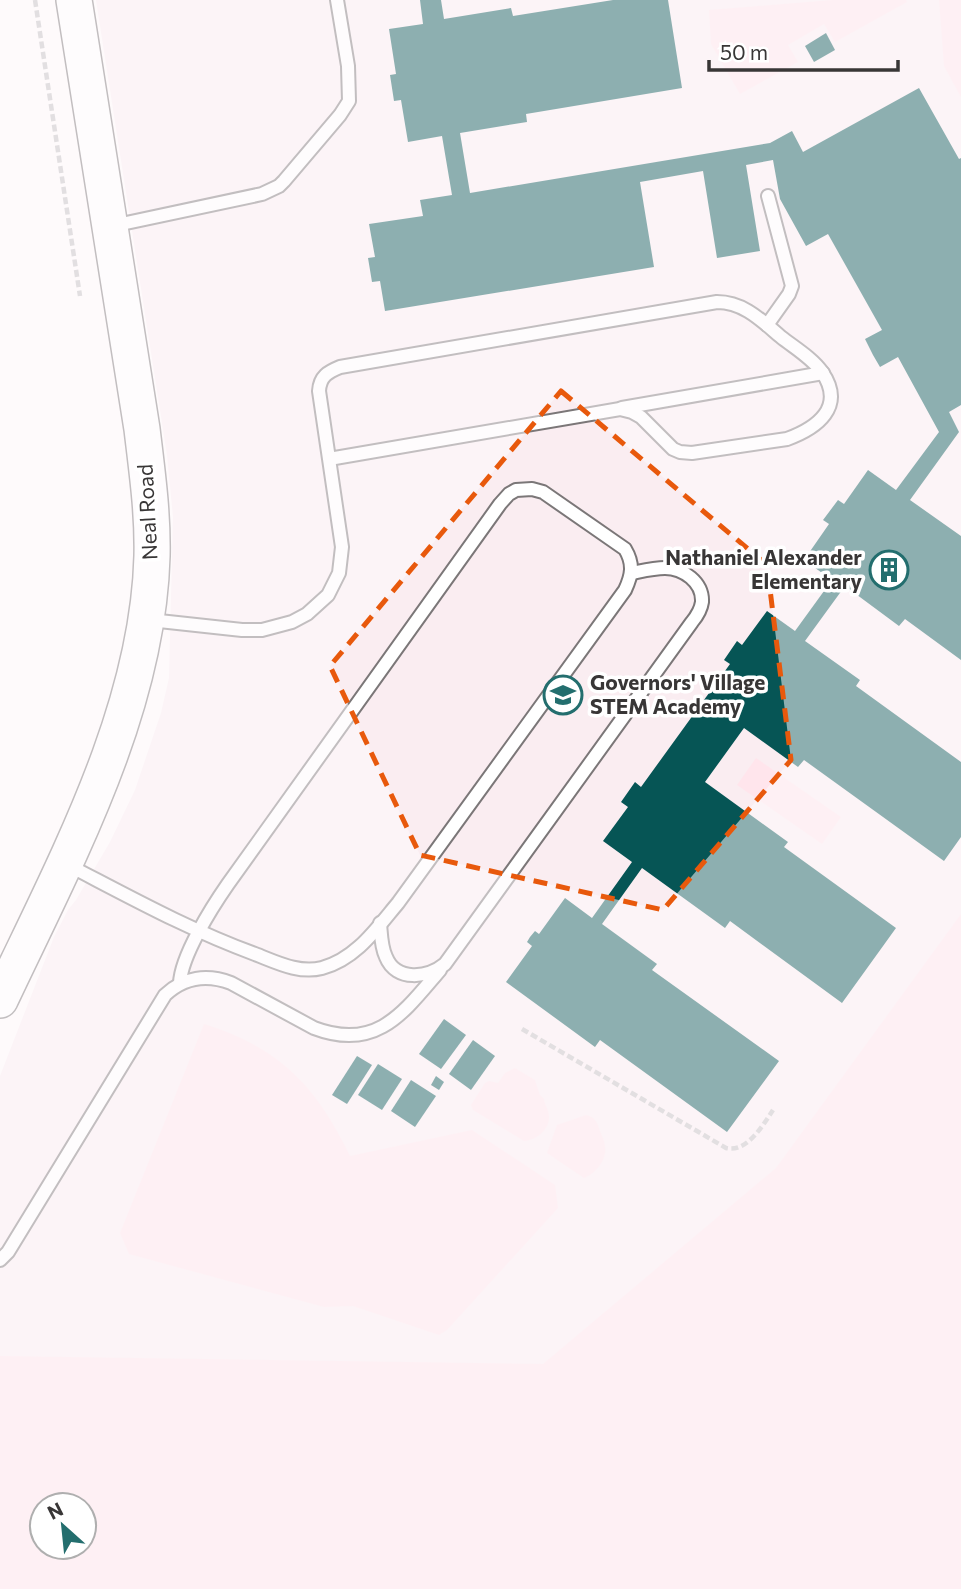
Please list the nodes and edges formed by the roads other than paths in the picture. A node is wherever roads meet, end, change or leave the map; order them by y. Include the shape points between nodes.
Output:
1 (74, 0) edge
2 (337, 0) edge
3 (768, 196) dead end
4 (111, 226) junction
5 (767, 325) junction
6 (823, 373) junction
7 (608, 410) junction
8 (329, 459) junction
9 (632, 573) junction
10 (146, 620) junction
11 (64, 864) junction
12 (380, 923) junction
13 (200, 932) junction
14 (445, 964) junction
15 (180, 984) junction
16 (0, 1000) edge
17 (0, 1260) edge

1 - 4 street, Neal Road
2 - 4 lane via 349,101 279,186 262,194
3 - 5 lane via 792,286
4 - 10 street, Neal Road via 150,494 152,556
5 - 6 lane
5 - 8 lane via 736,304 717,302 340,367 323,376 319,391
6 - 7 lane
6 - 7 lane via 830,392 827,413 811,428 786,439 680,452 640,416
7 - 8 lane
8 - 10 lane via 342,563 328,595 318,605 292,622 262,630
9 - 12 lane via 625,590
9 - 13 lane via 625,549 552,496 532,489 509,494 228,884
9 - 14 lane via 663,568 685,573 701,594 698,614
10 - 11 street, Neal Road via 112,751
11 - 13 lane
11 - 16 street, Neal Road
12 - 13 lane via 351,954 314,970 294,968
12 - 14 lane via 385,956 397,971 422,975
13 - 15 lane via 183,966
14 - 15 lane via 393,1021 352,1035 314,1028 219,978
15 - 17 lane via 165,995

